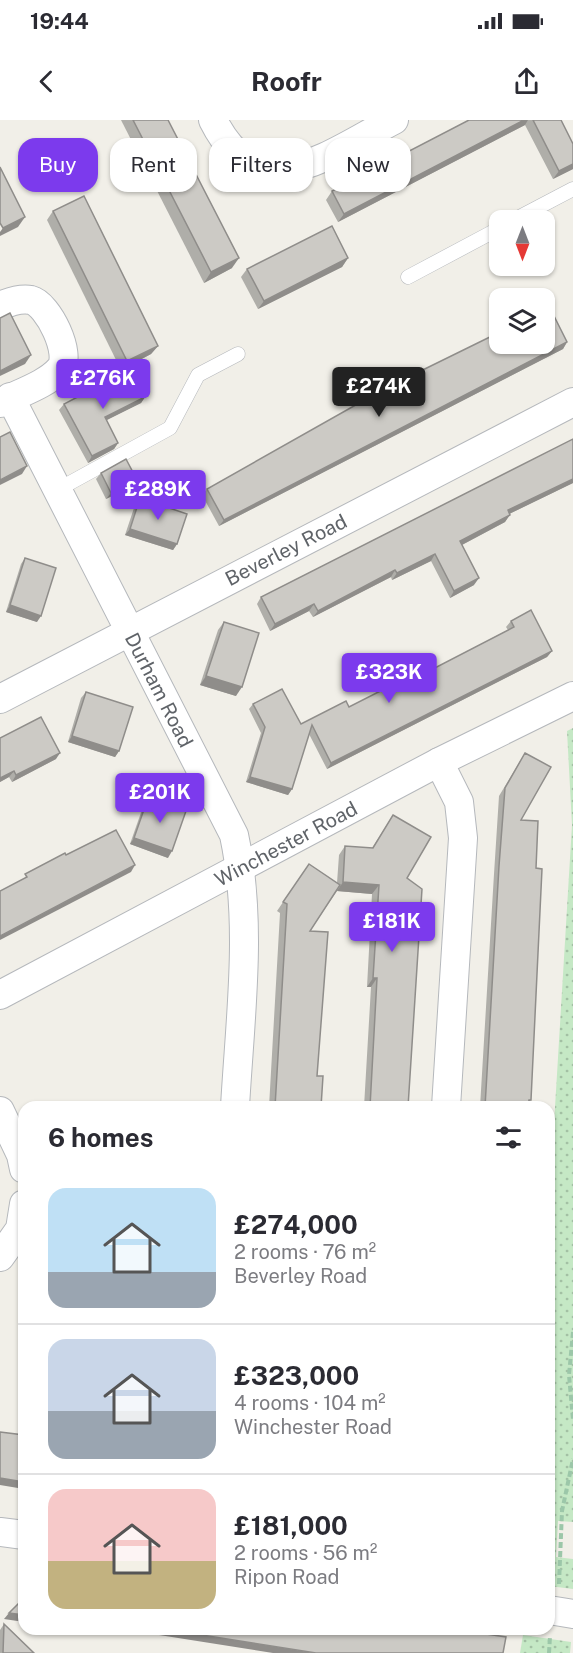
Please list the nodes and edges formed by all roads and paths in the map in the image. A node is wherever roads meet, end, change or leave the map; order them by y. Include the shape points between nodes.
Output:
1 (213, 120) edge
2 (394, 120) edge
3 (573, 189) edge
4 (533, 210) edge
5 (489, 234) edge
6 (408, 277) dead end
7 (0, 306) edge
8 (238, 354) dead end
9 (5, 400) edge
10 (573, 402) edge
11 (57, 490) junction
12 (129, 632) junction
13 (573, 696) edge
14 (0, 699) edge
15 (439, 762) junction
16 (241, 868) junction
17 (0, 995) edge
18 (235, 1101) edge
19 (446, 1101) edge
20 (0, 1111) edge
21 (18, 1149) edge
22 (18, 1232) edge
23 (0, 1257) edge
24 (573, 1332) edge
25 (573, 1420) edge
26 (573, 1459) edge
27 (0, 1532) edge
28 (18, 1534) edge
29 (559, 1611) edge
30 (555, 1628) edge
31 (553, 1635) edge
32 (549, 1653) edge

1 - 2 street via 221,136 249,162 267,169 289,170
3 - 4 lane
5 - 6 lane
7 - 9 street, Durham Road via 20,300 33,300 43,306 66,360 62,368
8 - 11 lane via 198,375 170,428
9 - 11 street, Durham Road
10 - 12 street, Beverley Road
11 - 12 street, Durham Road
12 - 14 street, Beverley Road
12 - 16 street, Durham Road via 234,835
13 - 15 street, Winchester Road
15 - 16 street, Winchester Road
15 - 19 street via 459,802 463,838
16 - 17 street, Winchester Road
16 - 18 street, Durham Road via 245,931
20 - 21 street
22 - 23 street
24 - 25 path via 569,1375
26 - 29 path via 562,1511
27 - 28 street
29 - 30 path
31 - 32 path

